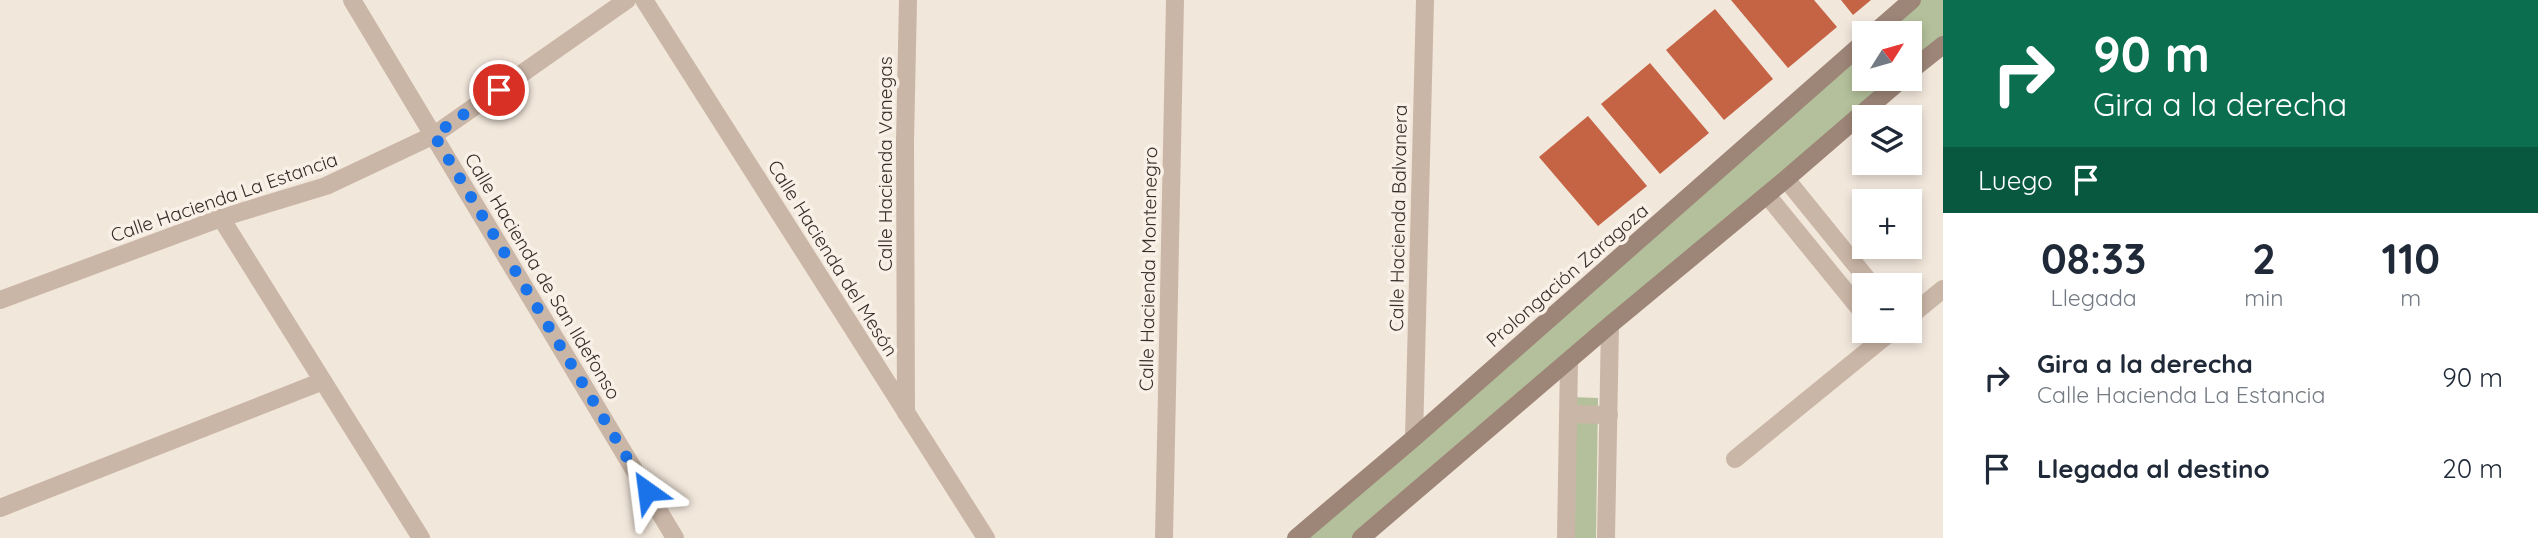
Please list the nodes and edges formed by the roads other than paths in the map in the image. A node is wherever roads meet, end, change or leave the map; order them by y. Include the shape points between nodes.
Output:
1 (352, 0) edge
2 (628, 0) edge
3 (644, 0) edge
4 (908, 0) edge
5 (1175, 0) edge
6 (1424, 0) edge
7 (1912, 0) edge
8 (1888, 21) edge
9 (1943, 45) edge
10 (1852, 53) edge
11 (1922, 62) edge
12 (1888, 91) edge
13 (434, 135) junction
14 (1786, 179) junction
15 (1767, 195) junction
16 (222, 218) junction
17 (1862, 273) edge
18 (1943, 289) edge
19 (1852, 299) edge
20 (0, 300) edge
21 (1922, 306) edge
22 (1610, 325) junction
23 (1872, 343) edge
24 (1569, 361) junction
25 (323, 381) junction
26 (906, 413) junction
27 (1568, 414) junction
28 (1609, 415) junction
29 (1414, 438) junction
30 (1735, 459) dead end
31 (0, 508) edge
32 (421, 538) edge
33 (675, 538) edge
34 (986, 538) edge
35 (1164, 538) edge
36 (1296, 538) edge
37 (1361, 538) edge
38 (1566, 538) edge
39 (1606, 538) edge

1 - 13 street, Calle Hacienda de San Ildefonso
2 - 13 street, Calle Hacienda La Estancia
3 - 26 street, Calle Hacienda del Mesón
4 - 26 street, Calle Hacienda Vanegas
5 - 35 street, Calle Hacienda Montenegro
6 - 29 street, Calle Hacienda Balvanera
7 - 8 main road
9 - 11 main road
10 - 29 main road, Prolongación Zaragoza
12 - 14 main road
13 - 16 street, Calle Hacienda La Estancia via 326,186
13 - 33 street, Calle Hacienda de San Ildefonso
14 - 15 main road
14 - 17 street
15 - 19 street
15 - 22 main road
16 - 20 street, Calle Hacienda La Estancia
16 - 25 street
18 - 21 street
22 - 24 main road
22 - 28 street
23 - 30 street
24 - 27 street
24 - 37 main road
25 - 31 street
25 - 32 street
26 - 34 street, Calle Hacienda del Mesón
27 - 28 street
27 - 38 street
28 - 39 street
29 - 36 main road, Prolongación Zaragoza

